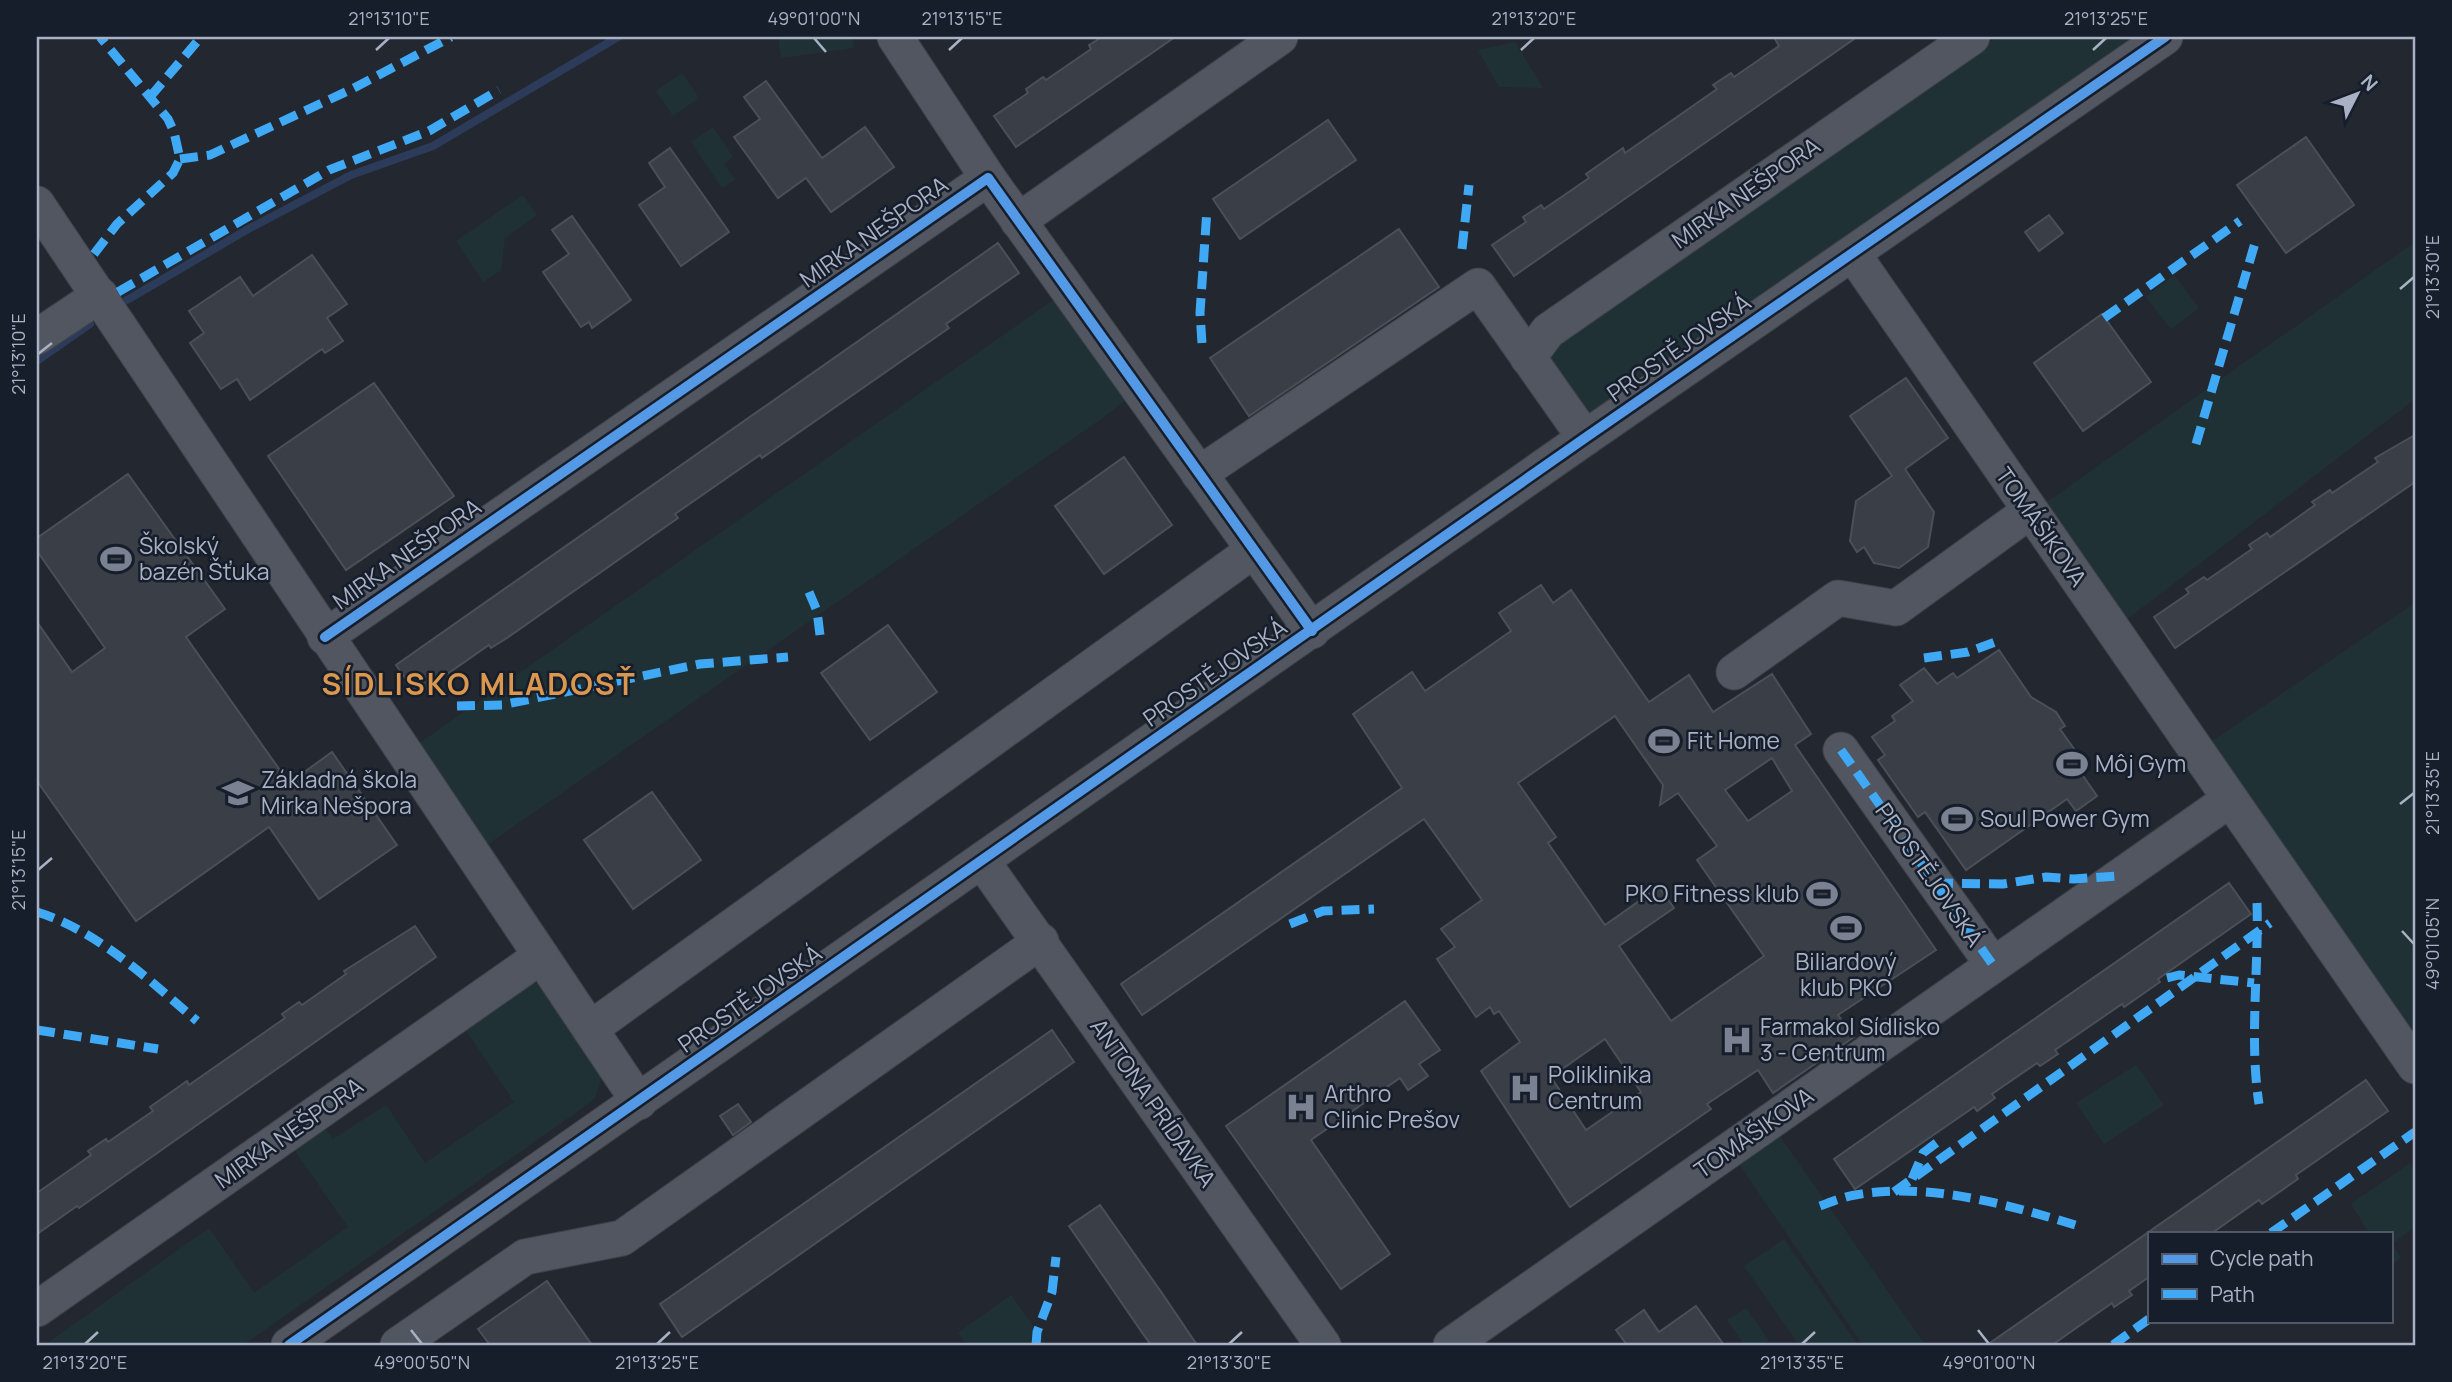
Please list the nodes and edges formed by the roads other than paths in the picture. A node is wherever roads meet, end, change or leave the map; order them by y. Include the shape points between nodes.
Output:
1 (895, 37) edge
2 (1280, 37) edge
3 (1972, 37) edge
4 (2165, 37) edge
5 (988, 178) junction
6 (37, 204) edge
7 (1018, 221) junction
8 (1853, 254) junction
9 (100, 295) junction
10 (37, 337) edge
11 (1528, 358) junction
12 (1557, 399) junction
13 (1585, 438) junction
14 (1543, 467) junction
15 (1199, 474) junction
16 (2029, 511) junction
17 (1254, 550) junction
18 (1312, 631) junction
19 (325, 636) junction
20 (1734, 672) dead end
21 (1841, 750) dead end
22 (2229, 800) junction
23 (982, 862) junction
24 (1041, 941) junction
25 (541, 957) junction
26 (1993, 965) junction
27 (590, 1029) junction
28 (2415, 1066) edge
29 (639, 1102) junction
30 (37, 1309) edge
31 (289, 1345) edge
32 (398, 1345) edge
33 (1323, 1345) edge
34 (1451, 1345) edge

1 - 5 street
2 - 7 street
3 - 11 street, MIRKA NEŠPORA via 1548,331
4 - 8 street, PROSTĚJOVSKÁ
5 - 7 street
5 - 19 street, MIRKA NEŠPORA
6 - 9 street, MIRKA NEŠPORA
7 - 15 street
8 - 13 street, PROSTĚJOVSKÁ
8 - 16 street, TOMÁŠIKOVA
9 - 10 street
9 - 19 street, MIRKA NEŠPORA
11 - 12 street
11 - 15 street via 1478,286
12 - 13 street
12 - 14 street
13 - 14 street, PROSTĚJOVSKÁ
14 - 18 street, PROSTĚJOVSKÁ
15 - 17 street
16 - 20 street via 1896,608 1838,598
16 - 22 street, TOMÁŠIKOVA
17 - 18 street
17 - 27 street
18 - 23 street, PROSTĚJOVSKÁ
19 - 25 street, MIRKA NEŠPORA
21 - 26 street, PROSTĚJOVSKÁ
22 - 26 street, TOMÁŠIKOVA
22 - 28 street, TOMÁŠIKOVA
23 - 24 street, ANTONA PRÍDAVKA
23 - 29 street, PROSTĚJOVSKÁ
24 - 32 street via 622,1238 525,1257
24 - 33 street, ANTONA PRÍDAVKA
25 - 27 street, MIRKA NEŠPORA
25 - 30 street, MIRKA NEŠPORA
26 - 34 street, TOMÁŠIKOVA
27 - 29 street, MIRKA NEŠPORA
29 - 31 street, PROSTĚJOVSKÁ

